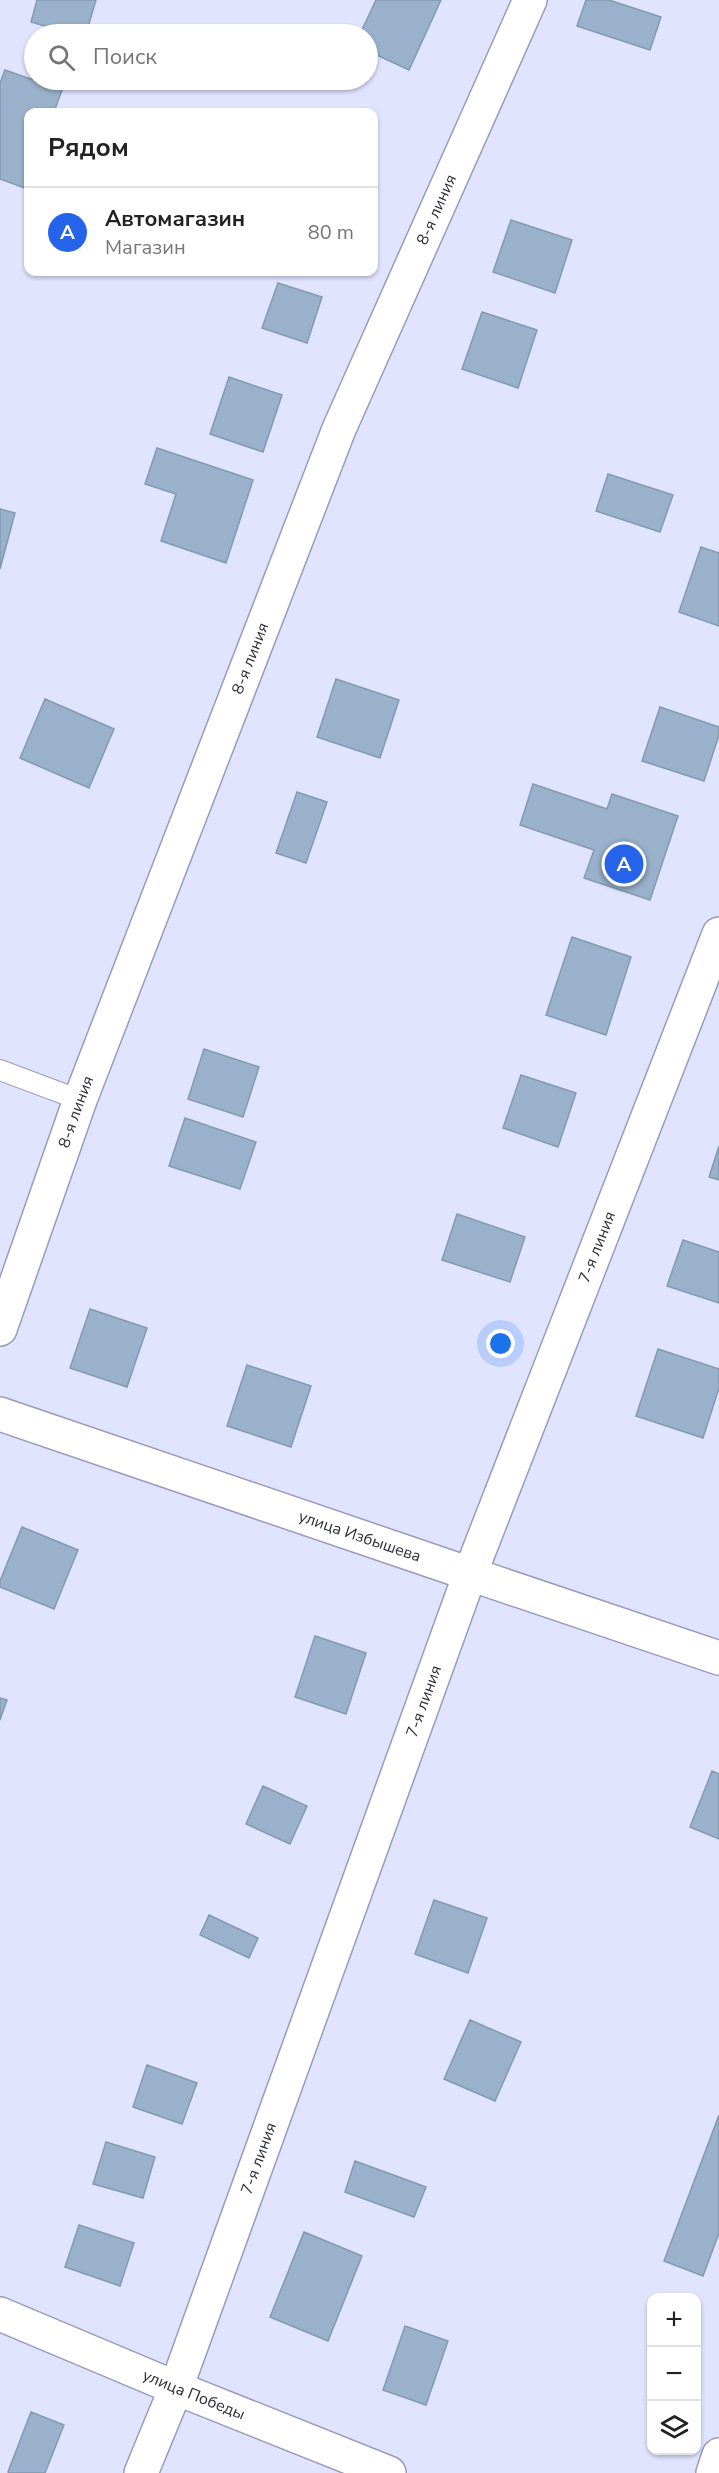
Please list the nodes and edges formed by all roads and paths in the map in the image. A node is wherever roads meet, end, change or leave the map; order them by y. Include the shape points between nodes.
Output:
1 (530, 0) edge
2 (719, 934) edge
3 (0, 1070) edge
4 (80, 1100) junction
5 (0, 1329) edge
6 (0, 1414) edge
7 (470, 1574) junction
8 (719, 1658) edge
9 (0, 2314) edge
10 (176, 2388) junction
11 (719, 2455) edge
12 (141, 2473) edge
13 (389, 2473) edge
14 (712, 2473) edge

1 - 4 street, 8-я линия via 339,429
2 - 7 street, 7-я линия
3 - 4 lane
4 - 5 street, 8-я линия
6 - 7 street, улица Избышева
7 - 8 street, улица Избышева
7 - 10 street, 7-я линия
9 - 10 street, улица Победы
10 - 12 street, 7-я линия
10 - 13 street, улица Победы
11 - 14 street

